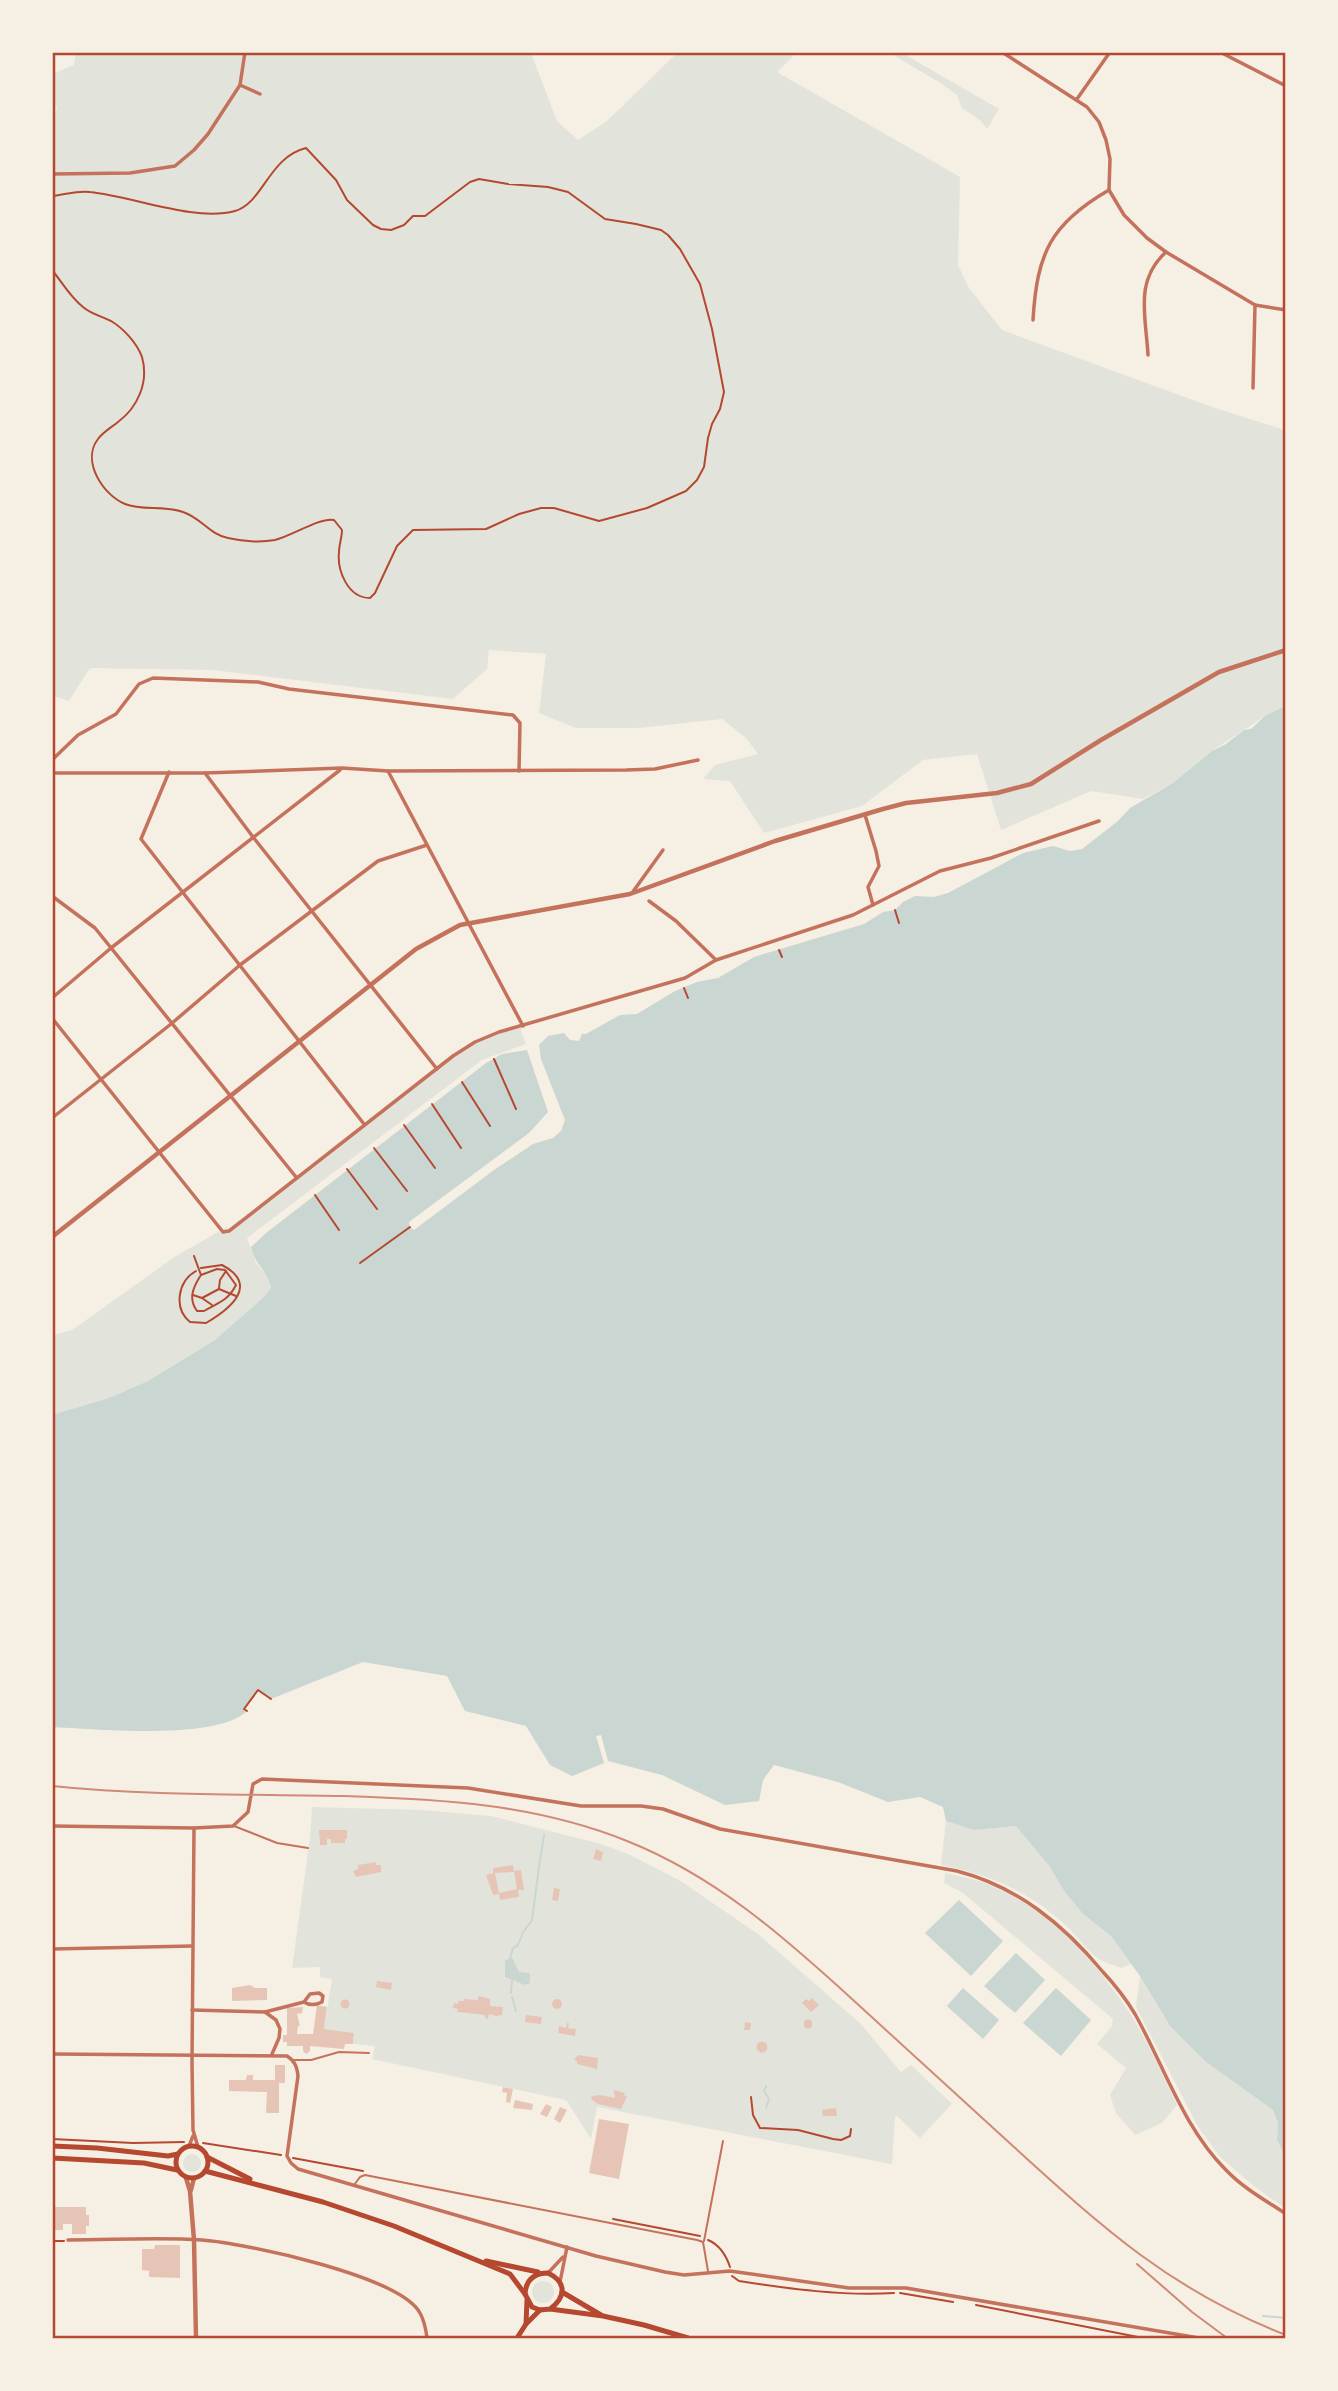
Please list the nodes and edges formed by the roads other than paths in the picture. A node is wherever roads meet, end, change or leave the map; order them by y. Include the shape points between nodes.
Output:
1 (245, 52) edge
2 (1002, 52) edge
3 (1110, 52) edge
4 (1220, 52) edge
5 (240, 85) junction
6 (1286, 86) edge
7 (260, 94) dead end
8 (1077, 99) junction
9 (52, 174) edge
10 (1109, 190) junction
11 (1166, 252) junction
12 (1255, 305) junction
13 (1286, 310) edge
14 (1033, 320) dead end
15 (1148, 355) dead end
16 (1253, 388) dead end
17 (1286, 650) edge
18 (52, 760) edge
19 (698, 760) dead end
20 (342, 768) junction
21 (388, 771) junction
22 (519, 771) junction
23 (169, 772) junction
24 (52, 773) edge
25 (205, 773) junction
26 (865, 815) junction
27 (1099, 821) dead end
28 (253, 838) junction
29 (427, 845) junction
30 (663, 850) dead end
31 (182, 893) junction
32 (630, 894) junction
33 (52, 896) edge
34 (649, 901) dead end
35 (873, 905) junction
36 (312, 911) junction
37 (469, 922) junction
38 (111, 948) junction
39 (716, 960) junction
40 (240, 965) junction
41 (370, 985) junction
42 (52, 998) edge
43 (52, 1018) edge
44 (171, 1024) junction
45 (523, 1026) junction
46 (299, 1041) junction
47 (437, 1069) junction
48 (102, 1079) junction
49 (229, 1096) junction
50 (52, 1118) edge
51 (364, 1124) junction
52 (160, 1152) junction
53 (296, 1177) junction
54 (52, 1237) edge
55 (52, 1826) edge
56 (233, 1826) junction
57 (194, 1828) junction
58 (308, 1848) dead end
59 (192, 1945) junction
60 (52, 1949) edge
61 (304, 2002) junction
62 (192, 2010) junction
63 (265, 2012) junction
64 (369, 2053) dead end
65 (52, 2054) edge
66 (192, 2054) junction
67 (272, 2055) junction
68 (293, 2059) junction
69 (723, 2141) dead end
70 (193, 2144) junction
71 (52, 2147) edge
72 (178, 2154) junction
73 (207, 2157) junction
74 (52, 2158) edge
75 (177, 2169) junction
76 (205, 2171) junction
77 (186, 2178) junction
78 (194, 2178) junction
79 (262, 2185) junction
80 (353, 2186) junction
81 (190, 2191) junction
82 (1286, 2214) edge
83 (194, 2240) junction
84 (704, 2240) junction
85 (68, 2241) road end
86 (567, 2247) junction
87 (565, 2255) junction
88 (471, 2258) junction
89 (544, 2273) junction
90 (709, 2273) junction
91 (560, 2282) junction
92 (562, 2292) junction
93 (526, 2297) junction
94 (550, 2309) junction
95 (540, 2310) junction
96 (603, 2316) junction
97 (526, 2325) junction
98 (1199, 2338) edge
99 (196, 2339) edge
100 (427, 2339) edge
101 (517, 2339) edge
102 (688, 2339) edge

1 - 5 street
2 - 8 street
3 - 8 street
4 - 6 street
5 - 7 street
5 - 9 street via 208,134 175,166 130,173
8 - 10 street via 1098,122 1106,140
10 - 11 street via 1124,215
10 - 14 street via 1064,222 1047,247
11 - 12 street
11 - 15 street via 1155,262 1144,289
12 - 13 street
12 - 16 street
17 - 26 street via 1219,672 1031,784 997,793 906,803
18 - 22 street via 78,735 116,714 139,684 153,678 258,682 513,715 520,723
19 - 22 street via 626,770
20 - 21 street
20 - 25 street
20 - 28 street
21 - 22 street
21 - 29 street
23 - 24 street
23 - 25 street
23 - 31 street via 141,839
25 - 28 street
26 - 32 street via 775,841
26 - 35 street via 879,866 868,887
27 - 35 street via 940,871
28 - 31 street
28 - 36 street
29 - 36 street via 378,861
29 - 37 street
30 - 32 street
31 - 38 street
31 - 40 street
32 - 37 street
33 - 38 street via 95,928
34 - 39 street
35 - 39 street
36 - 40 street
36 - 41 street
37 - 41 street via 423,943
37 - 45 street
38 - 42 street
38 - 44 street
39 - 45 street via 685,978
40 - 44 street
40 - 46 street
41 - 46 street
41 - 47 street
43 - 48 street
44 - 48 street
44 - 49 street
45 - 47 street via 475,1042
46 - 49 street
46 - 51 street
47 - 51 street
48 - 50 street
48 - 52 street
49 - 52 street
49 - 53 street
51 - 53 street
52 - 53 street via 223,1232
52 - 54 street
55 - 57 street
56 - 57 street
56 - 58 lane via 277,1843
56 - 82 street via 248,1812 253,1784 262,1779 468,1788 581,1805 663,1809 720,1829 985,1878 1032,1903 1084,1949 1134,2012 1205,2145 1226,2170
57 - 59 street
59 - 60 street
59 - 62 street
61 - 61 street via 317,2004 323,1996 310,1994
61 - 63 street
62 - 63 street
62 - 66 street
63 - 67 street via 280,2029
64 - 68 lane
65 - 66 street
66 - 67 street
66 - 70 street
67 - 68 street
68 - 80 street via 298,2076 287,2157 306,2172
69 - 84 lane
70 - 72 main road
70 - 73 main road
71 - 72 main road
72 - 75 main road
73 - 76 main road
73 - 79 main road
74 - 75 main road
75 - 77 main road
76 - 78 main road
76 - 79 main road
77 - 78 main road
77 - 81 street
78 - 81 street
79 - 88 main road via 394,2226
80 - 84 lane via 365,2175
80 - 86 street
81 - 83 street
83 - 85 street
83 - 99 street
83 - 100 street via 294,2257 381,2286 420,2312
84 - 90 lane
86 - 87 street
86 - 90 street via 665,2272
87 - 89 street
87 - 91 street
88 - 89 main road
88 - 93 main road via 510,2274
89 - 91 main road
89 - 93 main road via 529,2280
90 - 98 street via 849,2288 906,2288
91 - 92 main road
92 - 94 main road
92 - 96 main road
93 - 95 main road
93 - 97 main road
94 - 95 main road
94 - 96 main road
95 - 97 main road
96 - 102 main road
97 - 101 main road

